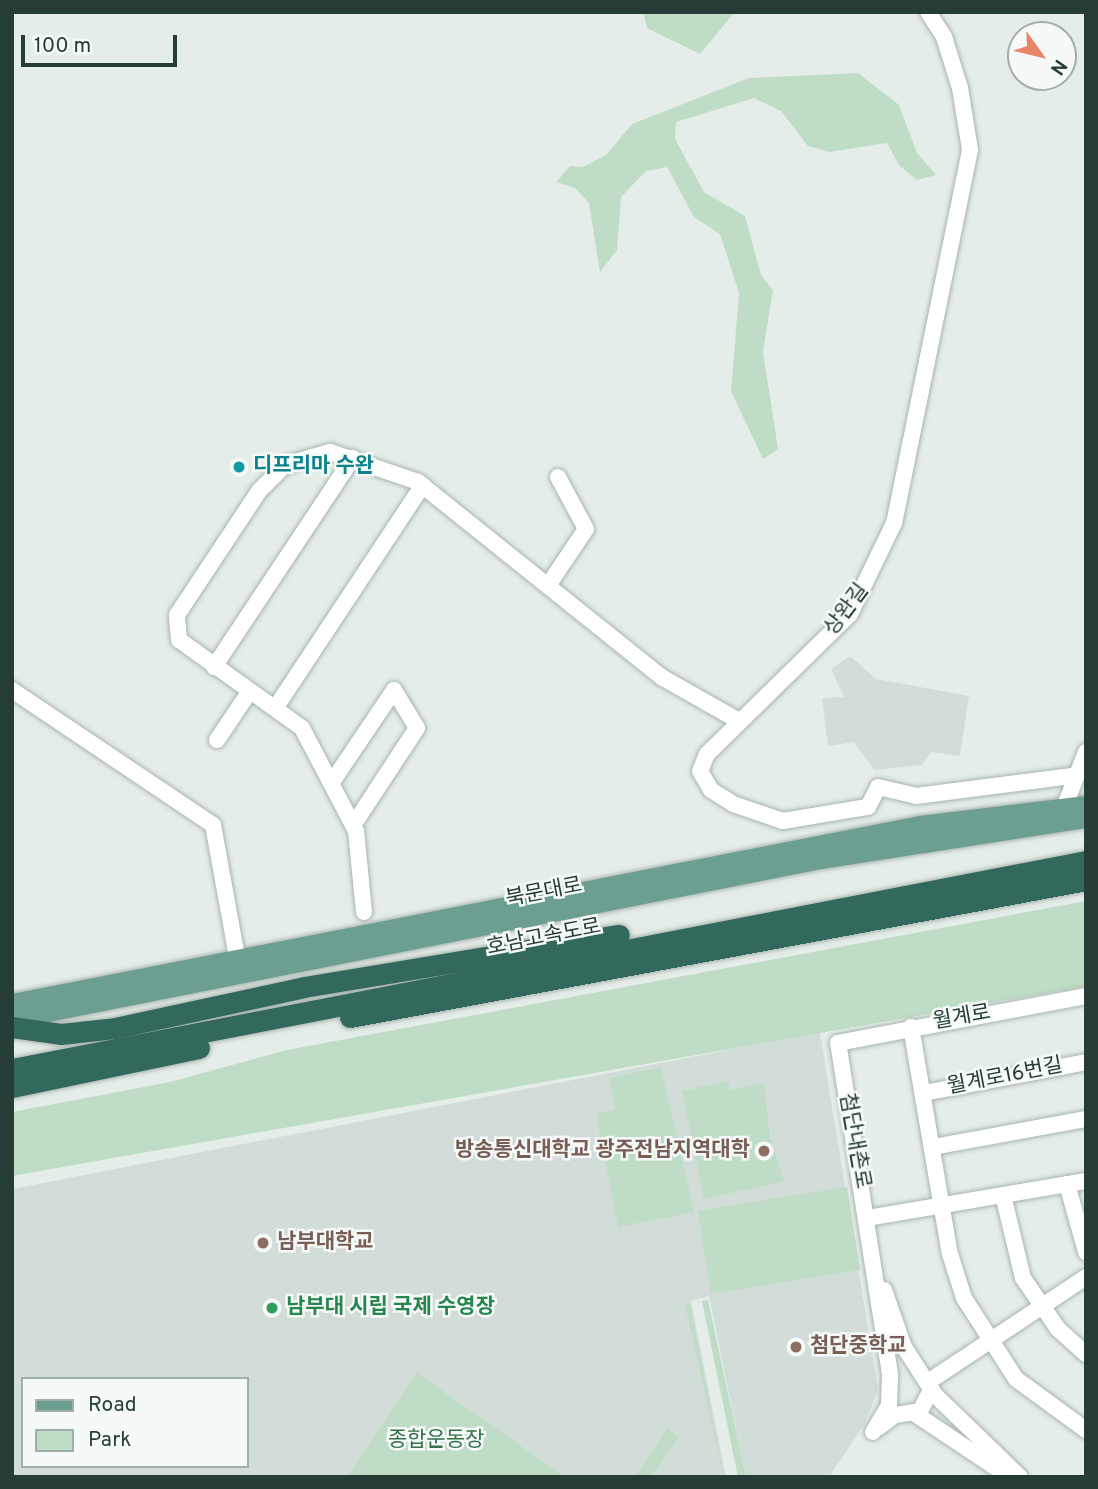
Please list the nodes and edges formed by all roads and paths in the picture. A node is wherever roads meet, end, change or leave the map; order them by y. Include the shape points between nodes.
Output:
1 (929, 12) edge
2 (353, 458) junction
3 (558, 477) dead end
4 (423, 485) junction
5 (549, 584) junction
6 (214, 667) junction
7 (12, 690) edge
8 (250, 691) junction
9 (276, 707) junction
10 (739, 721) junction
11 (217, 740) dead end
12 (1086, 752) edge
13 (1072, 776) junction
14 (332, 782) junction
15 (916, 796) junction
16 (1086, 805) edge
17 (1064, 808) junction
18 (1086, 818) edge
19 (354, 824) junction
20 (921, 834) junction
21 (1086, 861) edge
22 (1086, 880) edge
23 (894, 895) junction
24 (364, 912) dead end
25 (237, 957) junction
26 (1086, 996) edge
27 (12, 1003) edge
28 (12, 1019) edge
29 (12, 1027) edge
30 (911, 1027) junction
31 (838, 1042) joint
32 (1086, 1062) edge
33 (13, 1082) edge
34 (924, 1093) junction
35 (1086, 1119) edge
36 (933, 1147) junction
37 (1086, 1181) edge
38 (1067, 1184) junction
39 (1003, 1195) junction
40 (941, 1205) junction
41 (867, 1218) junction
42 (870, 1240) junction
43 (1086, 1252) edge
44 (1086, 1277) edge
45 (1040, 1307) junction
46 (990, 1342) junction
47 (1086, 1354) edge
48 (927, 1382) junction
49 (890, 1392) junction
50 (910, 1413) junction
51 (1086, 1430) edge
52 (1011, 1477) edge
53 (1020, 1477) edge

1 - 10 street, 상완길 via 944,37 960,89 970,150 894,523 850,614
2 - 4 street
2 - 6 street
2 - 6 street via 330,452 298,458 259,491 177,615 179,640
3 - 5 street via 586,529
4 - 5 street
4 - 9 street
5 - 10 street via 663,678
6 - 8 street
7 - 25 street via 213,825
8 - 9 street
8 - 11 street
9 - 14 street via 302,728
10 - 15 street, 상완길 via 699,771 711,790 751,812 798,821 868,807 878,788
12 - 13 street
13 - 15 street, 상완길
13 - 17 street
14 - 19 street
14 - 19 street via 394,690 417,728
15 - 20 street
16 - 17 main road, 북문대로
17 - 20 main road, 북문대로
18 - 20 main road, 북문대로
19 - 24 street
20 - 25 main road, 북문대로
20 - 28 main road, 북문대로
21 - 23 highway, 호남고속도로
22 - 33 highway, 호남고속도로 via 857,918
23 - 29 highway via 817,901 491,953 115,1028 61,1034
23 - 33 highway, 호남고속도로
25 - 27 main road, 북문대로
26 - 30 street, 월계로
30 - 31 street, 월계로
30 - 34 street
31 - 41 street, 첨단내촌로
32 - 34 street, 월계로16번길
34 - 36 street
35 - 36 street
36 - 40 street
37 - 38 street
38 - 39 street
38 - 43 street
39 - 40 street
39 - 45 street via 1013,1250
40 - 41 street
40 - 46 street via 964,1298
41 - 42 street, 첨단내촌로
42 - 48 street via 904,1347
42 - 49 street
44 - 45 street
45 - 46 street
45 - 47 street
46 - 48 street
46 - 51 street via 1016,1380
48 - 49 street via 902,1374
48 - 50 street via 929,1402
48 - 53 street
49 - 50 street
49 - 50 street via 873,1432
50 - 52 street

